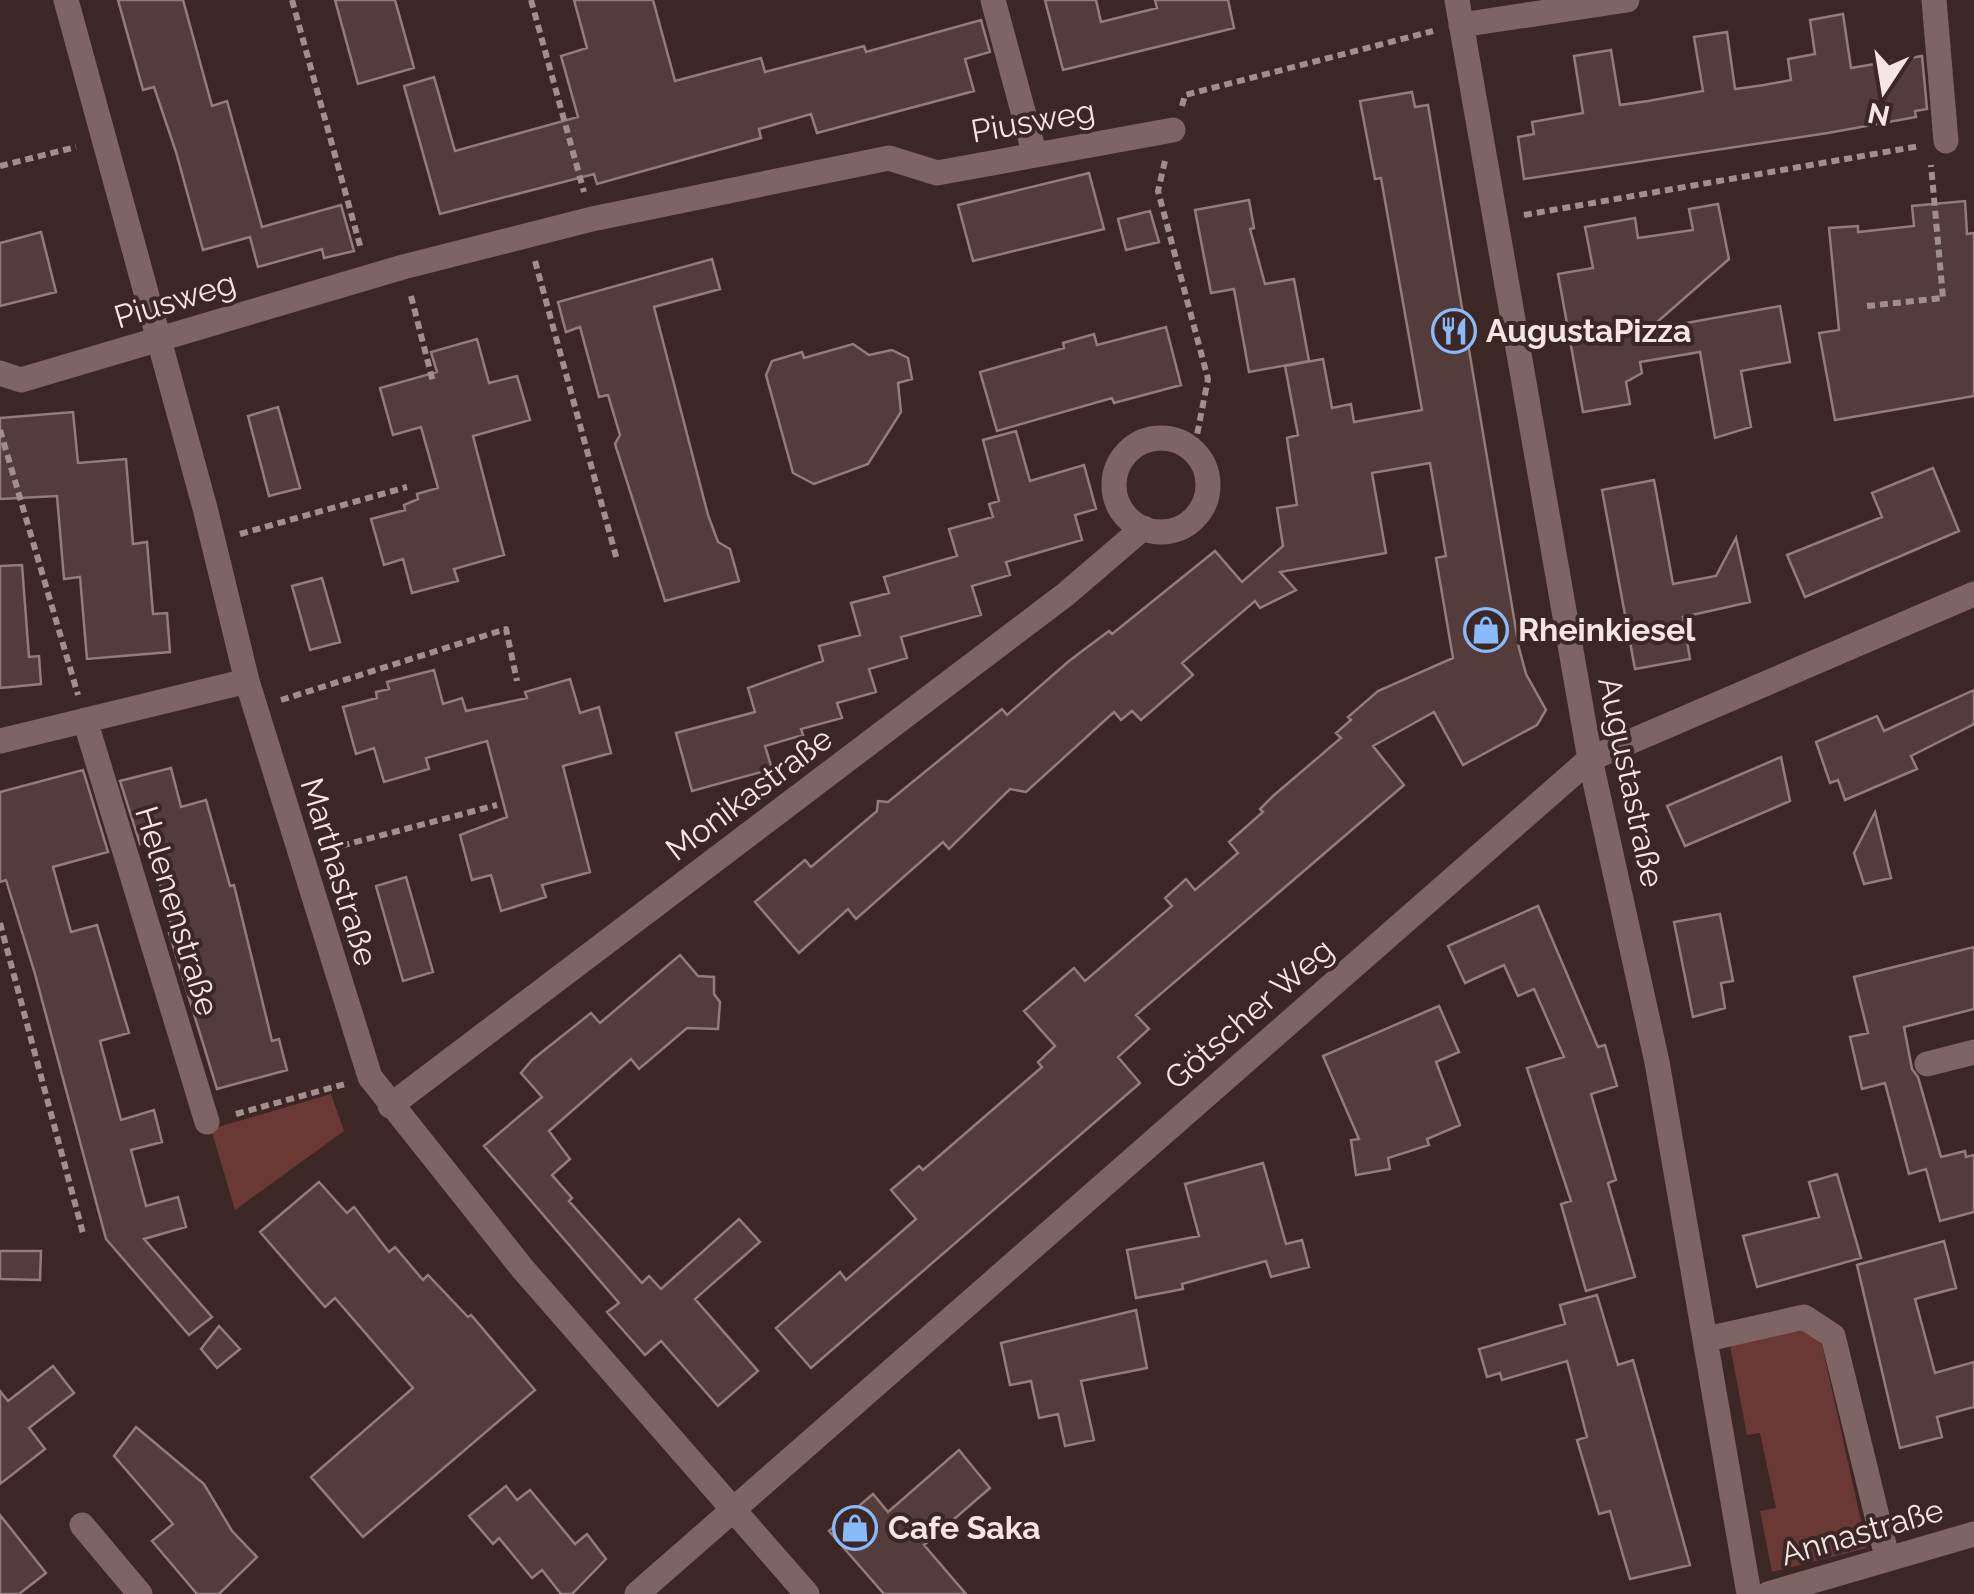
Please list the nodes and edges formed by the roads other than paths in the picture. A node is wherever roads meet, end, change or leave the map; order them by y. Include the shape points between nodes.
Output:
1 (66, 0) edge
2 (993, 0) edge
3 (1627, 0) edge
4 (1934, 0) edge
5 (1459, 12) edge
6 (1173, 130) road end
7 (1938, 143) road end
8 (1034, 152) junction
9 (157, 339) junction
10 (0, 374) edge
11 (1142, 528) junction
12 (1974, 594) edge
13 (247, 681) junction
14 (86, 720) junction
15 (0, 741) edge
16 (1590, 759) junction
17 (1974, 1052) edge
18 (1927, 1064) dead end
19 (390, 1106) junction
20 (207, 1122) road end
21 (1707, 1339) junction
22 (734, 1508) junction
23 (82, 1525) dead end
24 (1974, 1534) edge
25 (1887, 1557) junction
26 (140, 1594) edge
27 (637, 1594) edge
28 (807, 1594) edge
29 (1749, 1594) edge
30 (1768, 1594) edge

1 - 9 street, Marthastraße
2 - 8 street
3 - 5 street
4 - 7 street
5 - 16 street, Augustastraße
6 - 8 street, Piusweg
8 - 9 street, Piusweg via 936,172 890,158 592,219
9 - 10 street, Piusweg via 21,380
9 - 13 street, Marthastraße
11 - 11 street via 1120,509 1118,466 1152,438 1182,442 1208,476 1204,504 1172,531
11 - 19 street, Monikastraße via 1066,594
12 - 16 street, Götscher Weg
13 - 14 street
13 - 19 street, Marthastraße via 370,1077
14 - 15 street
14 - 20 street, Helenenstraße
16 - 21 street, Augustastraße via 1658,1062
16 - 22 street, Götscher Weg
17 - 18 street
19 - 22 street, Marthastraße via 522,1268
21 - 25 street via 1804,1316 1833,1336
21 - 29 street, Augustastraße
22 - 27 street, Götscher Weg
22 - 28 street
23 - 26 street
24 - 25 street, Annastraße
25 - 30 street, Annastraße

